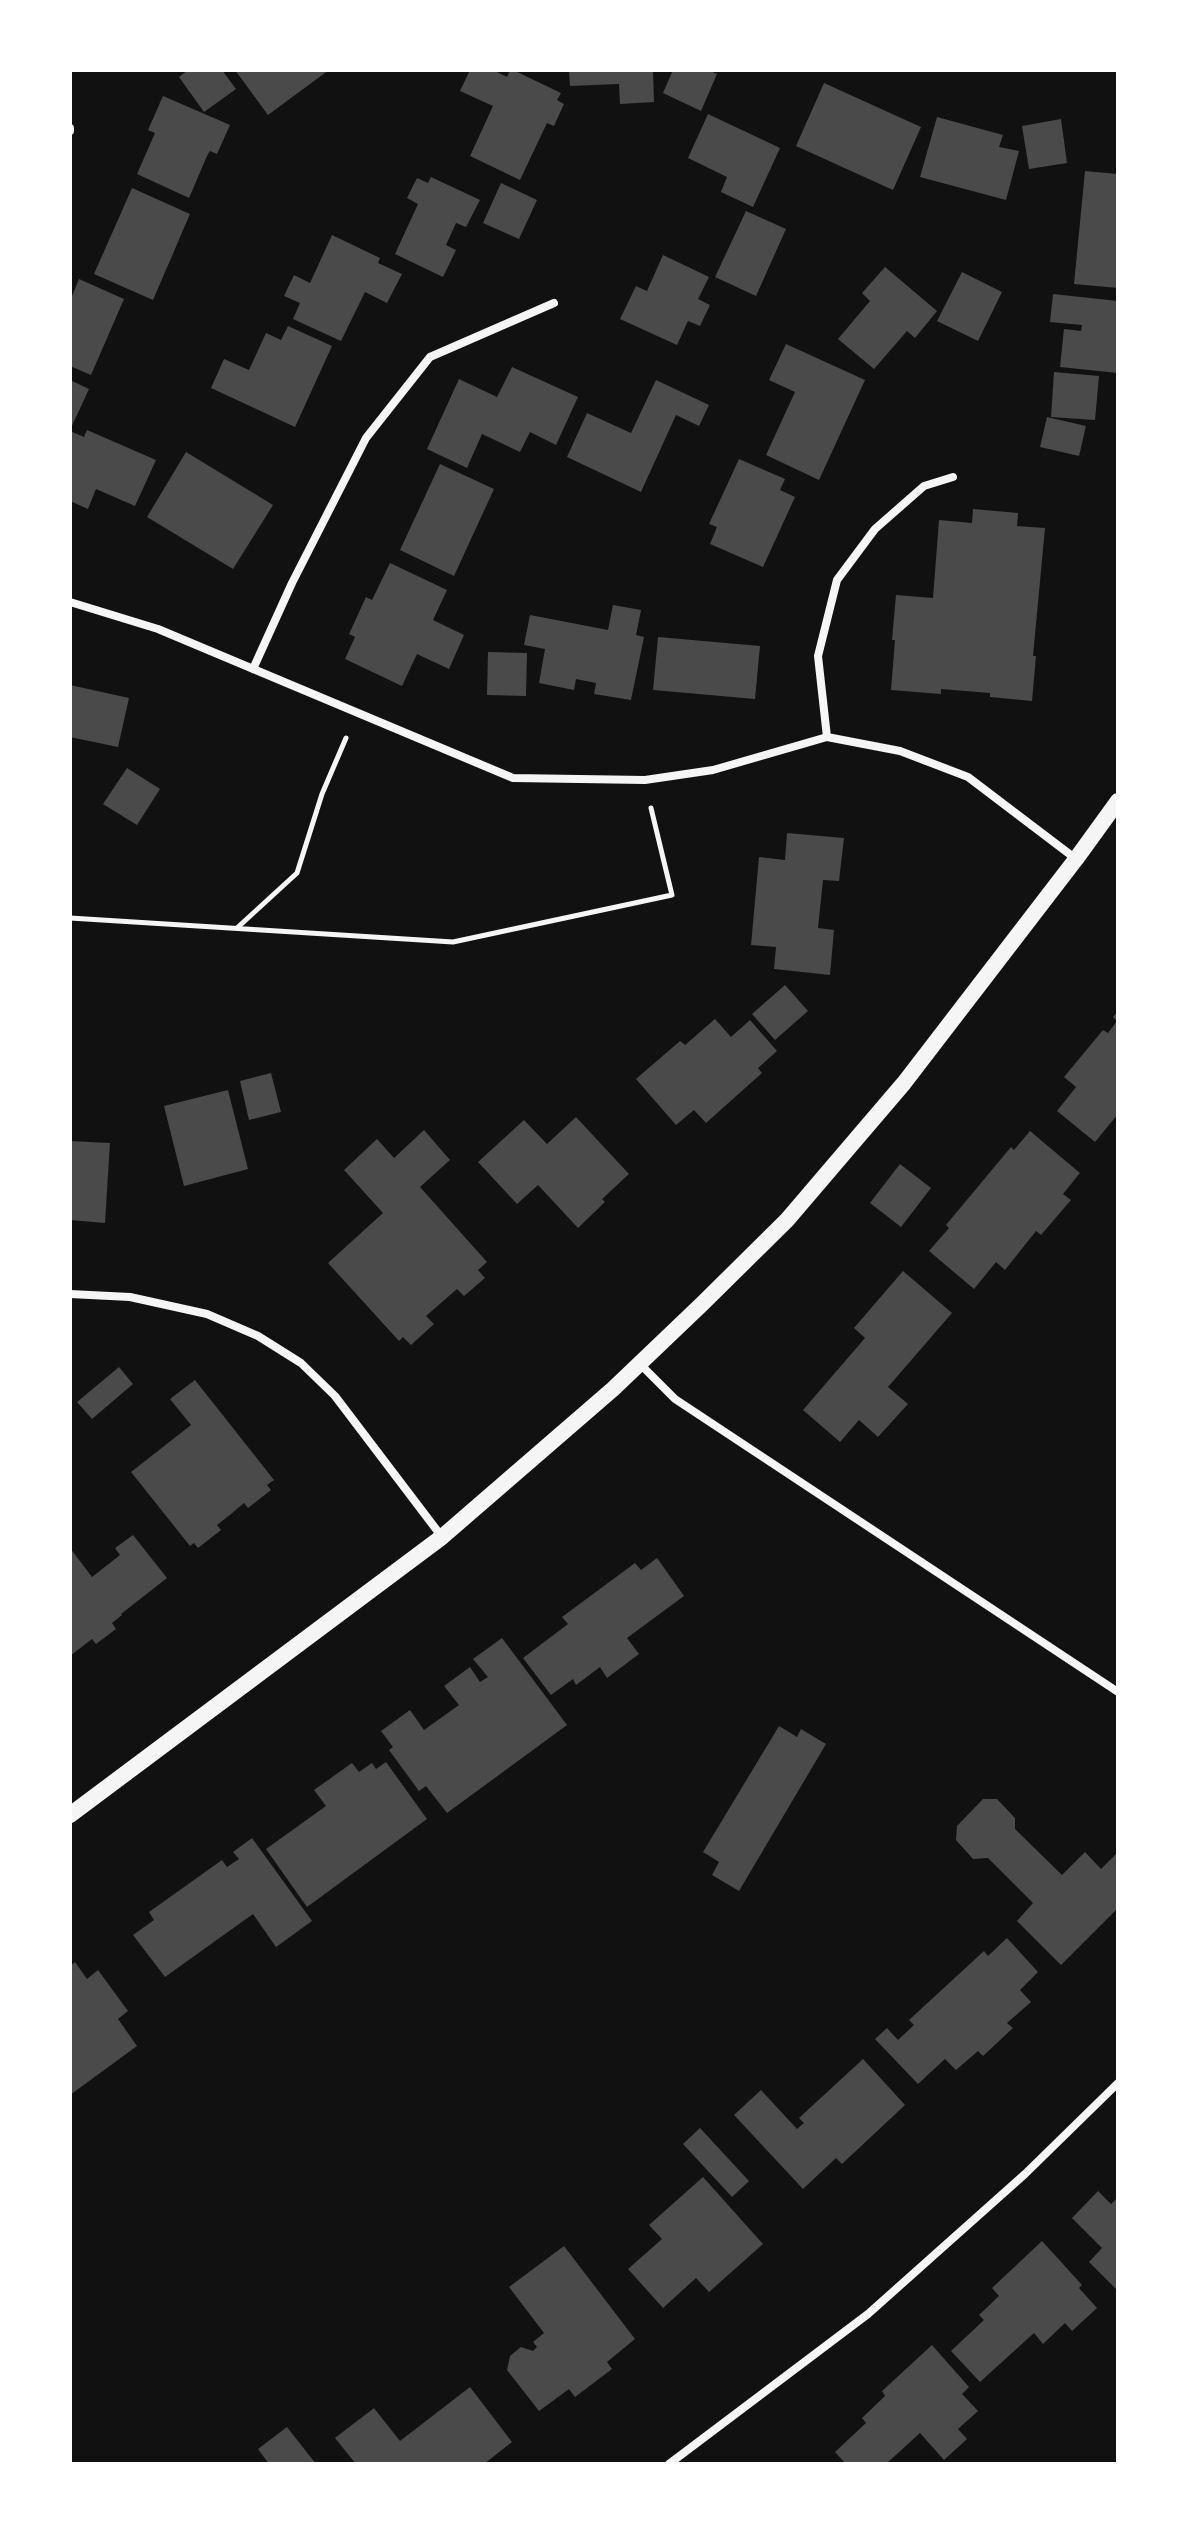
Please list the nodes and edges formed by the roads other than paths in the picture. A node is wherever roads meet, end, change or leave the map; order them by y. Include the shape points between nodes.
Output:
1 (554, 303) dead end
2 (953, 477) dead end
3 (70, 602) edge
4 (253, 669) junction
5 (827, 737) junction
6 (1118, 801) edge
7 (1076, 859) junction
8 (70, 1294) edge
9 (639, 1364) junction
10 (442, 1537) junction
11 (1118, 1692) edge
12 (70, 1815) edge
13 (1118, 2083) edge
14 (669, 2464) edge

1 - 4 street via 430,357 366,438
2 - 5 street via 924,486 875,529 837,580 818,656
3 - 4 street via 158,629
4 - 5 street via 513,778 645,780 713,770
5 - 7 street via 900,751 968,777
6 - 7 main road
7 - 9 main road via 904,1083 787,1220
8 - 10 street via 130,1297 207,1314 258,1336 301,1363 335,1396
9 - 10 main road
9 - 11 street via 675,1399
10 - 12 main road
13 - 14 street via 868,2314

